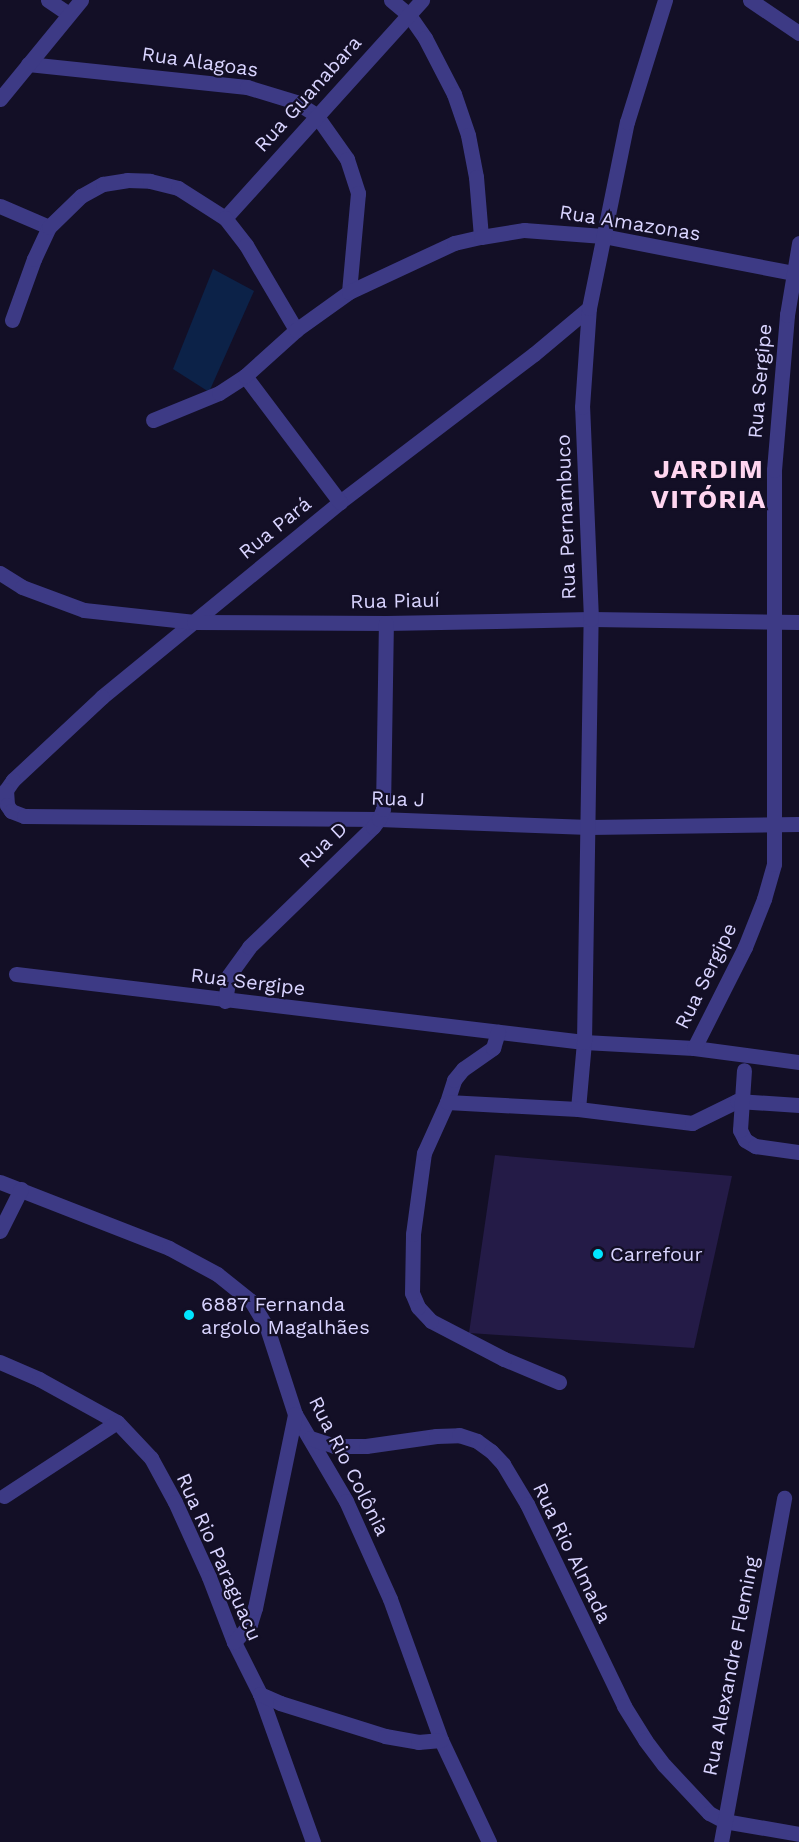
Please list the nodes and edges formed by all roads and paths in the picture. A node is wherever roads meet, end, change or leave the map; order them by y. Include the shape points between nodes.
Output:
1 (48, 0) edge
2 (81, 0) edge
3 (391, 0) edge
4 (422, 0) edge
5 (665, 0) edge
6 (750, 0) edge
7 (69, 14) junction
8 (409, 15) junction
9 (799, 33) edge
10 (28, 64) junction
11 (0, 99) edge
12 (316, 115) junction
13 (0, 206) edge
14 (225, 218) junction
15 (49, 227) junction
16 (603, 236) junction
17 (481, 237) junction
18 (799, 243) edge
19 (796, 273) edge
20 (349, 292) junction
21 (589, 308) junction
22 (12, 321) dead end
23 (297, 330) junction
24 (245, 376) junction
25 (153, 420) dead end
26 (340, 502) junction
27 (0, 573) edge
28 (591, 619) junction
29 (194, 622) junction
30 (775, 622) junction
31 (799, 622) edge
32 (386, 623) junction
33 (5, 798) joint
34 (379, 819) junction
35 (799, 824) edge
36 (775, 825) junction
37 (589, 828) junction
38 (16, 974) dead end
39 (225, 1001) junction
40 (498, 1032) junction
41 (584, 1041) junction
42 (694, 1048) junction
43 (745, 1062) junction
44 (799, 1062) edge
45 (447, 1102) junction
46 (799, 1105) edge
47 (578, 1109) junction
48 (799, 1152) edge
49 (0, 1182) edge
50 (21, 1189) junction
51 (0, 1231) edge
52 (0, 1362) edge
53 (559, 1382) dead end
54 (295, 1414) junction
55 (117, 1422) junction
56 (310, 1438) junction
57 (4, 1496) dead end
58 (784, 1498) dead end
59 (234, 1642) junction
60 (260, 1694) junction
61 (441, 1740) junction
62 (724, 1821) junction
63 (799, 1834) edge
64 (313, 1842) edge
65 (489, 1842) edge
66 (721, 1842) edge

1 - 7 street
2 - 7 street
3 - 8 street
4 - 8 street, Rua Guanabara
5 - 16 street, Rua Pernambuco via 627,123
6 - 9 street
7 - 10 street
8 - 12 street, Rua Guanabara
8 - 17 street via 454,94 468,135
10 - 11 street
10 - 12 street, Rua Alagoas via 247,87 296,102
12 - 14 street, Rua Guanabara
12 - 20 street, Rua Alagoas via 347,159 358,193
13 - 15 street
14 - 15 street via 178,188 127,180 103,184 81,196
14 - 23 street via 246,245
15 - 22 street
16 - 17 street, Rua Amazonas via 524,230
16 - 19 street, Rua Amazonas
16 - 21 street, Rua Pernambuco
17 - 20 street, Rua Amazonas via 454,243
18 - 19 street, Rua Sergipe
19 - 30 street, Rua Sergipe via 774,470
20 - 23 street, Rua Amazonas
21 - 26 street, Rua Pará
21 - 28 street, Rua Pernambuco via 582,407
23 - 24 street, Rua Amazonas
24 - 25 street, Rua Amazonas via 219,393
24 - 26 street
26 - 29 street, Rua Pará
27 - 29 street, Rua Piauí via 22,587 84,610
28 - 30 street, Rua Piauí
28 - 32 street, Rua Piauí
28 - 37 street, Rua Pernambuco
29 - 32 street, Rua Piauí
29 - 33 street, Rua Pará via 77,720 13,780
30 - 31 street, Rua Piauí
30 - 36 street, Rua Sergipe
32 - 34 street via 383,809
33 - 34 street, Rua J via 11,811 24,816
34 - 37 street, Rua J
34 - 39 street, Rua D via 249,947 229,975
35 - 36 street, Rua J
36 - 37 street, Rua J
36 - 42 street, Rua Sergipe via 774,864 764,899 729,981
37 - 41 street, Rua Pernambuco
38 - 39 street, Rua Sergipe
39 - 40 street, Rua Sergipe
40 - 41 street, Rua Sergipe
40 - 45 street via 493,1048 454,1080
41 - 42 street, Rua Sergipe
41 - 47 street, Rua Pernambuco
42 - 43 street
43 - 44 street
43 - 48 street, bridge via 740,1130 745,1140 755,1146
45 - 47 street
45 - 53 street via 424,1153 413,1234 412,1293 431,1321
46 - 47 street via 737,1101 692,1123
49 - 50 street, Rua Rio Colônia
50 - 51 street
50 - 54 street, Rua Rio Colônia via 170,1248 217,1274 251,1301 267,1328
52 - 55 street, Rua Rio Paraguacu
54 - 56 street, Rua Rio Colônia
54 - 59 street via 255,1608 250,1624
55 - 57 street
55 - 59 street, Rua Rio Paraguacu via 151,1458 175,1502
56 - 61 street, Rua Rio Colônia via 346,1501 390,1599
56 - 62 street, Rua Rio Almada via 334,1446 366,1446 459,1436 477,1441 491,1451 504,1464 527,1504 619,1695 645,1740 691,1796
58 - 62 street, Rua Alexandre Fleming
59 - 60 street, Rua Rio Paraguacu
60 - 61 street via 385,1736 418,1742
60 - 64 street, Rua Rio Paraguacu
61 - 65 street, Rua Rio Colônia
62 - 63 street
62 - 66 street, Rua Alexandre Fleming

